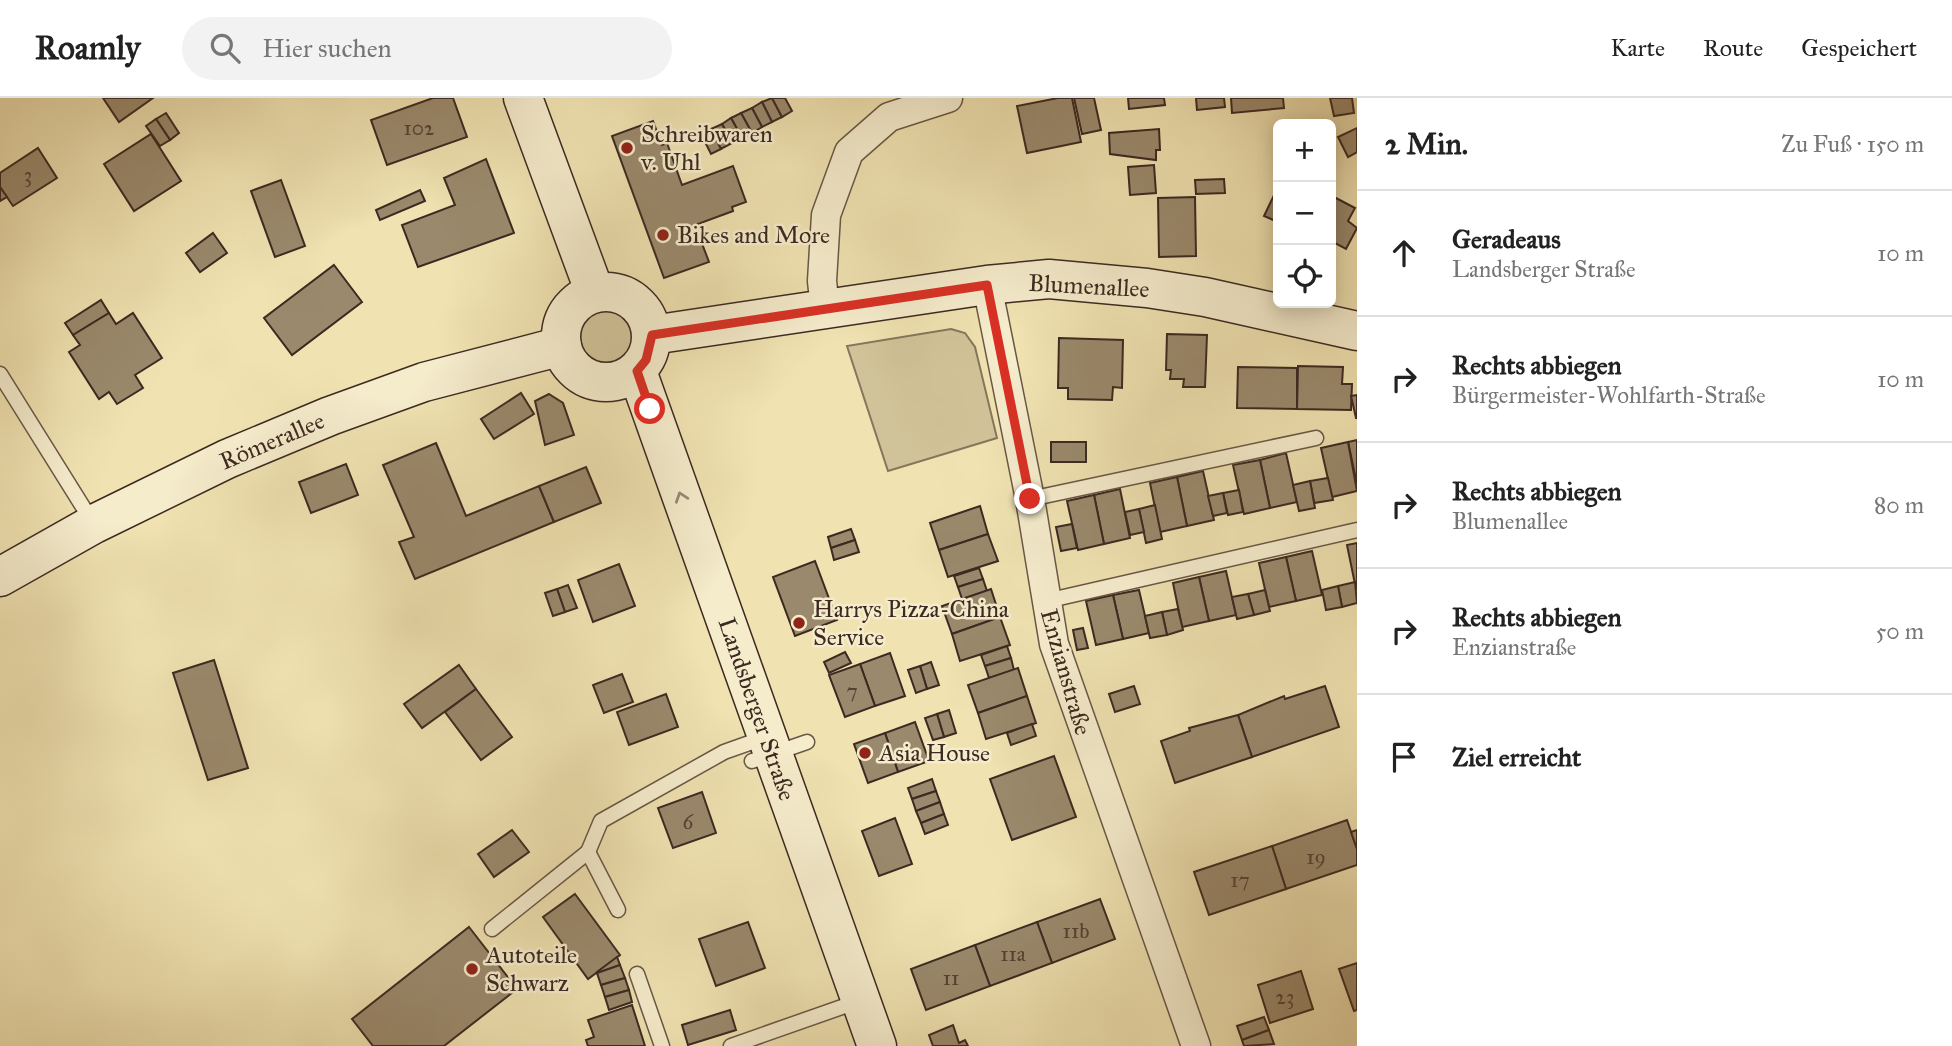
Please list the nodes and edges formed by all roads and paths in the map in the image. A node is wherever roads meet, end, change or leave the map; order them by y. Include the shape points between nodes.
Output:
1 (523, 98) edge
2 (948, 98) edge
3 (885, 108) edge
4 (987, 285) junction
5 (595, 293) junction
6 (825, 308) junction
7 (1357, 331) edge
8 (652, 335) junction
9 (562, 346) junction
10 (0, 374) edge
11 (625, 377) junction
12 (1316, 438) dead end
13 (1030, 499) junction
14 (94, 524) junction
15 (1357, 530) edge
16 (0, 577) edge
17 (1046, 601) junction
18 (768, 748) junction
19 (588, 852) junction
20 (618, 910) dead end
21 (492, 929) dead end
22 (638, 974) dead end
23 (850, 1004) junction
24 (662, 1046) edge
25 (731, 1046) edge
26 (854, 1046) edge
27 (877, 1046) edge
28 (1196, 1046) edge

1 - 5 street
2 - 3 street
3 - 6 street via 849,152 826,215
4 - 6 street, Blumenallee
4 - 7 street, Blumenallee via 1049,279 1147,288 1259,307
4 - 13 street, Enzianstraße
5 - 8 street via 621,294 633,300 643,310
5 - 9 street via 572,308 561,333
6 - 8 street, Blumenallee
8 - 11 street via 646,360
9 - 11 street via 566,359 586,378
9 - 14 street, Römerallee via 424,382 330,416 227,458
10 - 14 lane
11 - 18 street, Landsberger Straße
12 - 13 lane
13 - 17 street, Enzianstraße
14 - 16 street, Römerallee
15 - 17 lane
17 - 28 street, Enzianstraße via 1054,645 1084,736
18 - 19 lane via 724,752 601,821
18 - 23 street, Landsberger Straße
19 - 20 lane
19 - 21 lane
22 - 24 lane
23 - 25 lane
23 - 26 street, Landsberger Straße
23 - 27 street, Landsberger Straße

